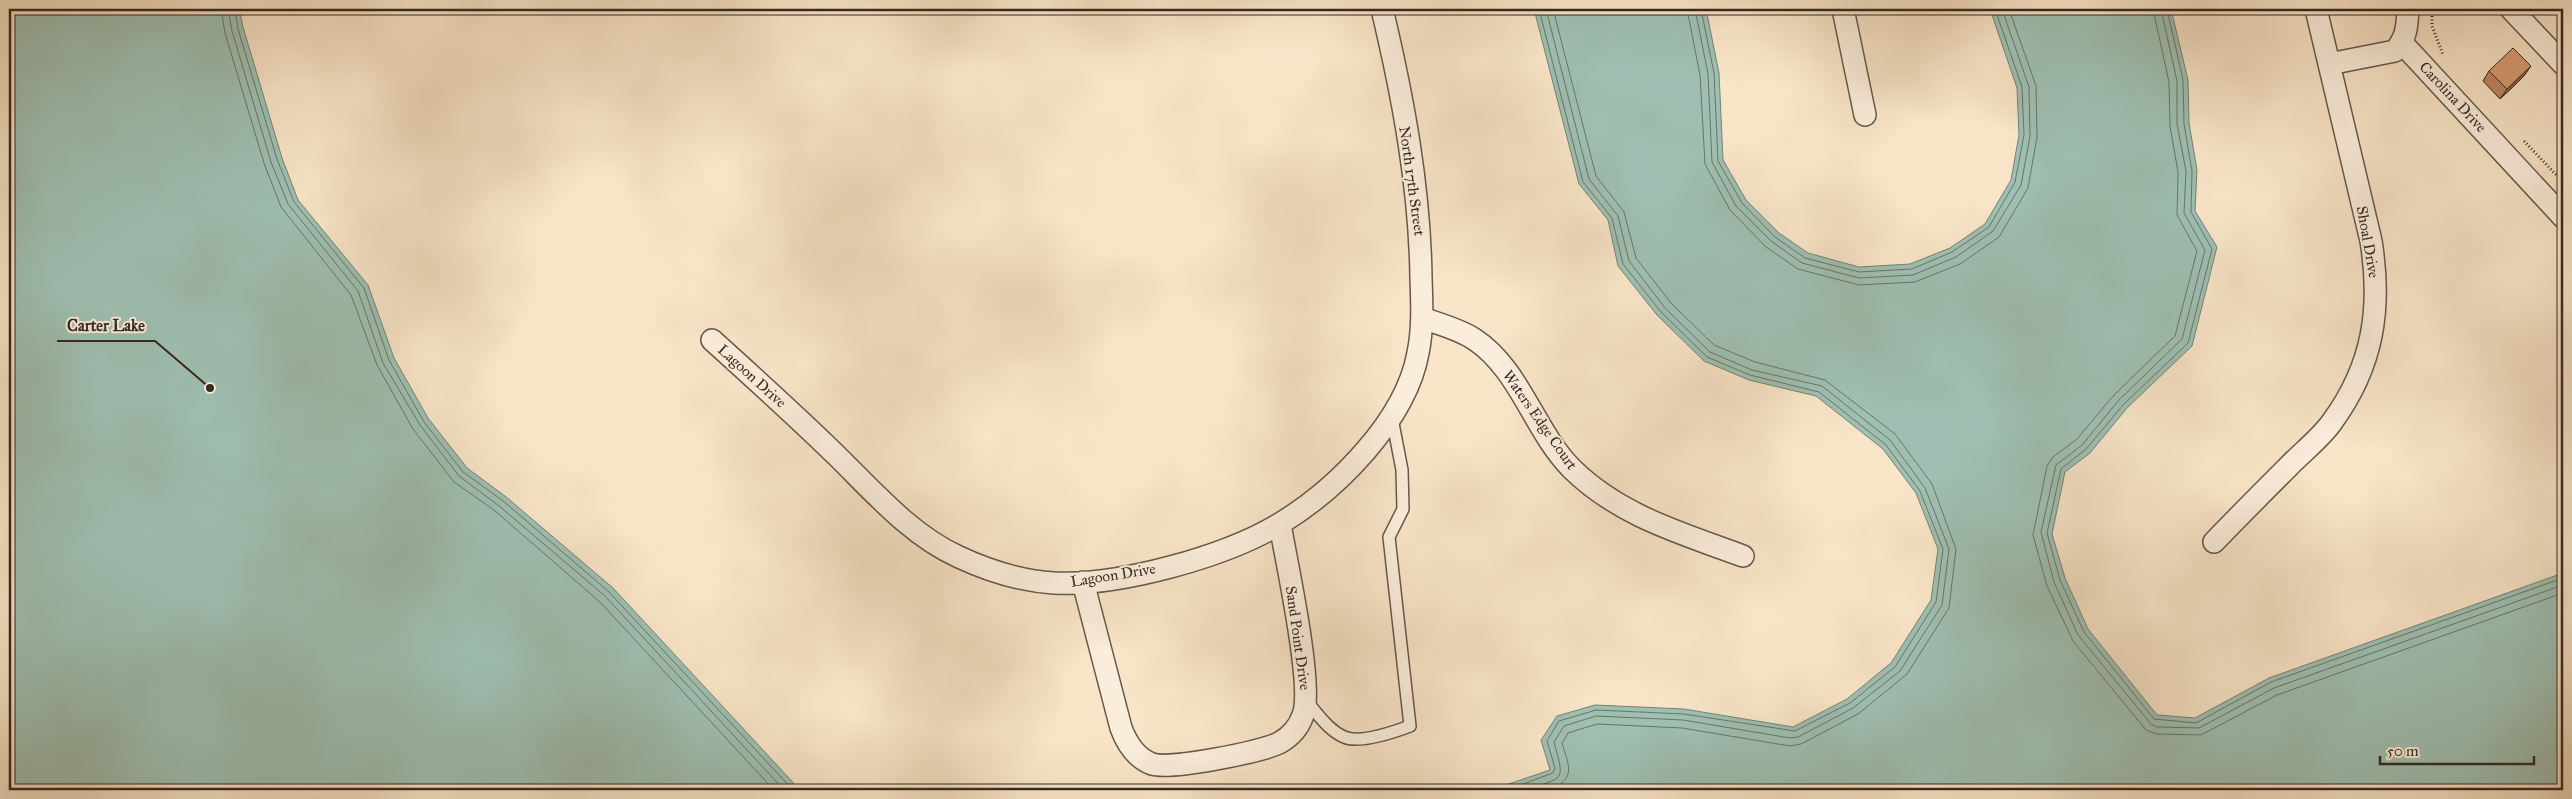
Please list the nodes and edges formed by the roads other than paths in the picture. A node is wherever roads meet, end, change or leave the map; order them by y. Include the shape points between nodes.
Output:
1 (1382, 9) edge
2 (1843, 9) edge
3 (2316, 9) edge
4 (2408, 9) edge
5 (2511, 9) edge
6 (2402, 43) junction
7 (2329, 64) junction
8 (2563, 64) edge
9 (1865, 115) dead end
10 (2563, 217) edge
11 (1422, 318) junction
12 (712, 340) dead end
13 (1409, 383) joint
14 (1391, 416) junction
15 (1280, 524) junction
16 (2214, 542) dead end
17 (1743, 556) dead end
18 (1083, 582) junction
19 (1307, 702) junction

1 - 11 street, North 17th Street via 1418,198
2 - 9 street
3 - 7 street, Shoal Drive
4 - 6 street via 2408,28
5 - 8 street
6 - 7 street via 2395,51
6 - 10 street, Carolina Drive
7 - 16 street, Shoal Drive via 2371,241 2376,274 2372,335 2354,387 2331,423
11 - 13 street, North 17th Street via 1418,355
11 - 17 street, Waters Edge Court via 1464,333 1490,352 1570,467 1598,493 1626,511
12 - 18 street, Lagoon Drive via 928,539 956,556 1002,574 1054,583
13 - 14 street, Lagoon Drive
14 - 15 street, Lagoon Drive via 1347,469 1306,506
14 - 19 lane via 1402,470 1404,509 1389,536 1410,726 1383,736 1346,738 1328,727
15 - 18 street, Lagoon Drive via 1199,558 1140,574
15 - 19 street, Sand Point Drive
18 - 19 street, Sand Point Drive via 1121,728 1138,756 1152,764 1170,766 1264,748 1289,736 1303,715

